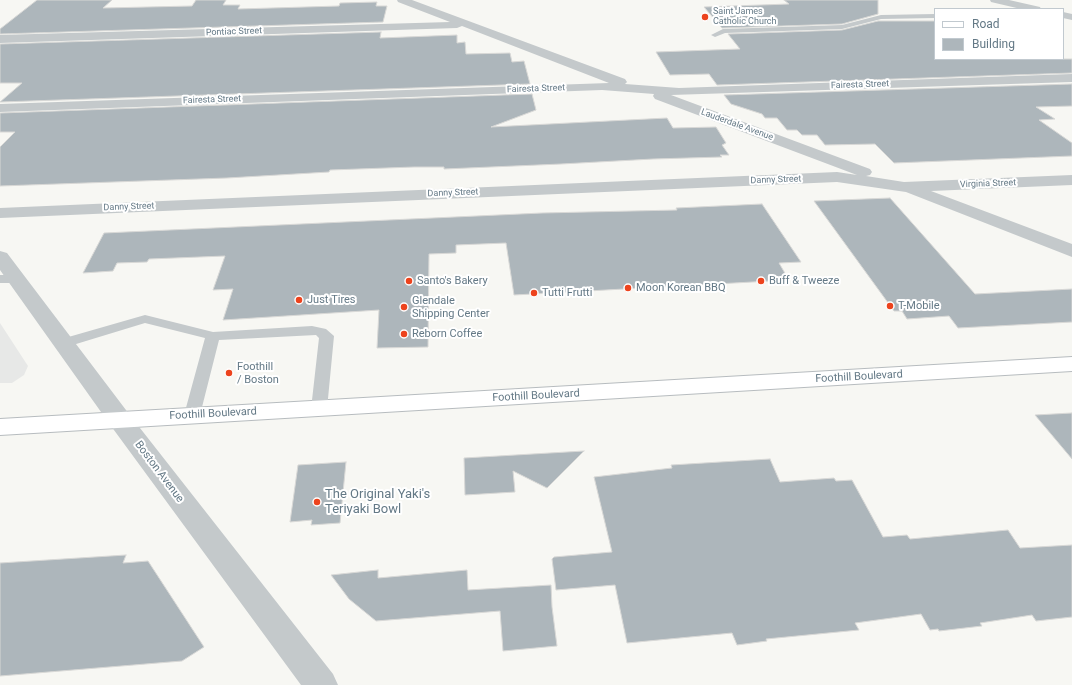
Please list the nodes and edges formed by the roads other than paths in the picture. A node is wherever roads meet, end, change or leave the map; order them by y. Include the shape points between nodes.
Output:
1 (402, 0) edge
2 (995, 0) edge
3 (1031, 8) edge
4 (934, 16) edge
5 (468, 24) junction
6 (715, 35) dead end
7 (0, 39) edge
8 (1072, 78) edge
9 (640, 89) junction
10 (0, 108) edge
11 (1072, 180) edge
12 (904, 187) junction
13 (0, 213) edge
14 (1072, 251) edge
15 (0, 257) edge
16 (8, 279) edge
17 (213, 336) junction
18 (63, 343) junction
19 (1072, 364) edge
20 (319, 408) junction
21 (192, 415) junction
22 (120, 420) junction
23 (0, 427) edge
24 (320, 685) edge

1 - 5 street, Lauderdale Avenue
2 - 3 street
4 - 6 lane via 881,17 842,27 723,31
5 - 7 street, Pontiac Street
5 - 9 street, Lauderdale Avenue
8 - 9 street, Fairesta Street via 679,92
9 - 10 street, Fairesta Street via 602,86
9 - 12 street, Lauderdale Avenue
11 - 12 street, Virginia Street
12 - 13 street, Danny Street via 837,177
12 - 14 street, Lauderdale Avenue
15 - 16 street, Boston Avenue
16 - 18 street, Boston Avenue
17 - 18 lane via 145,318
17 - 20 lane via 312,330 327,336
17 - 21 lane
18 - 22 street, Boston Avenue
19 - 20 main road, Foothill Boulevard
20 - 21 main road, Foothill Boulevard
21 - 22 main road, Foothill Boulevard
22 - 23 main road, Foothill Boulevard
22 - 24 street, Boston Avenue

